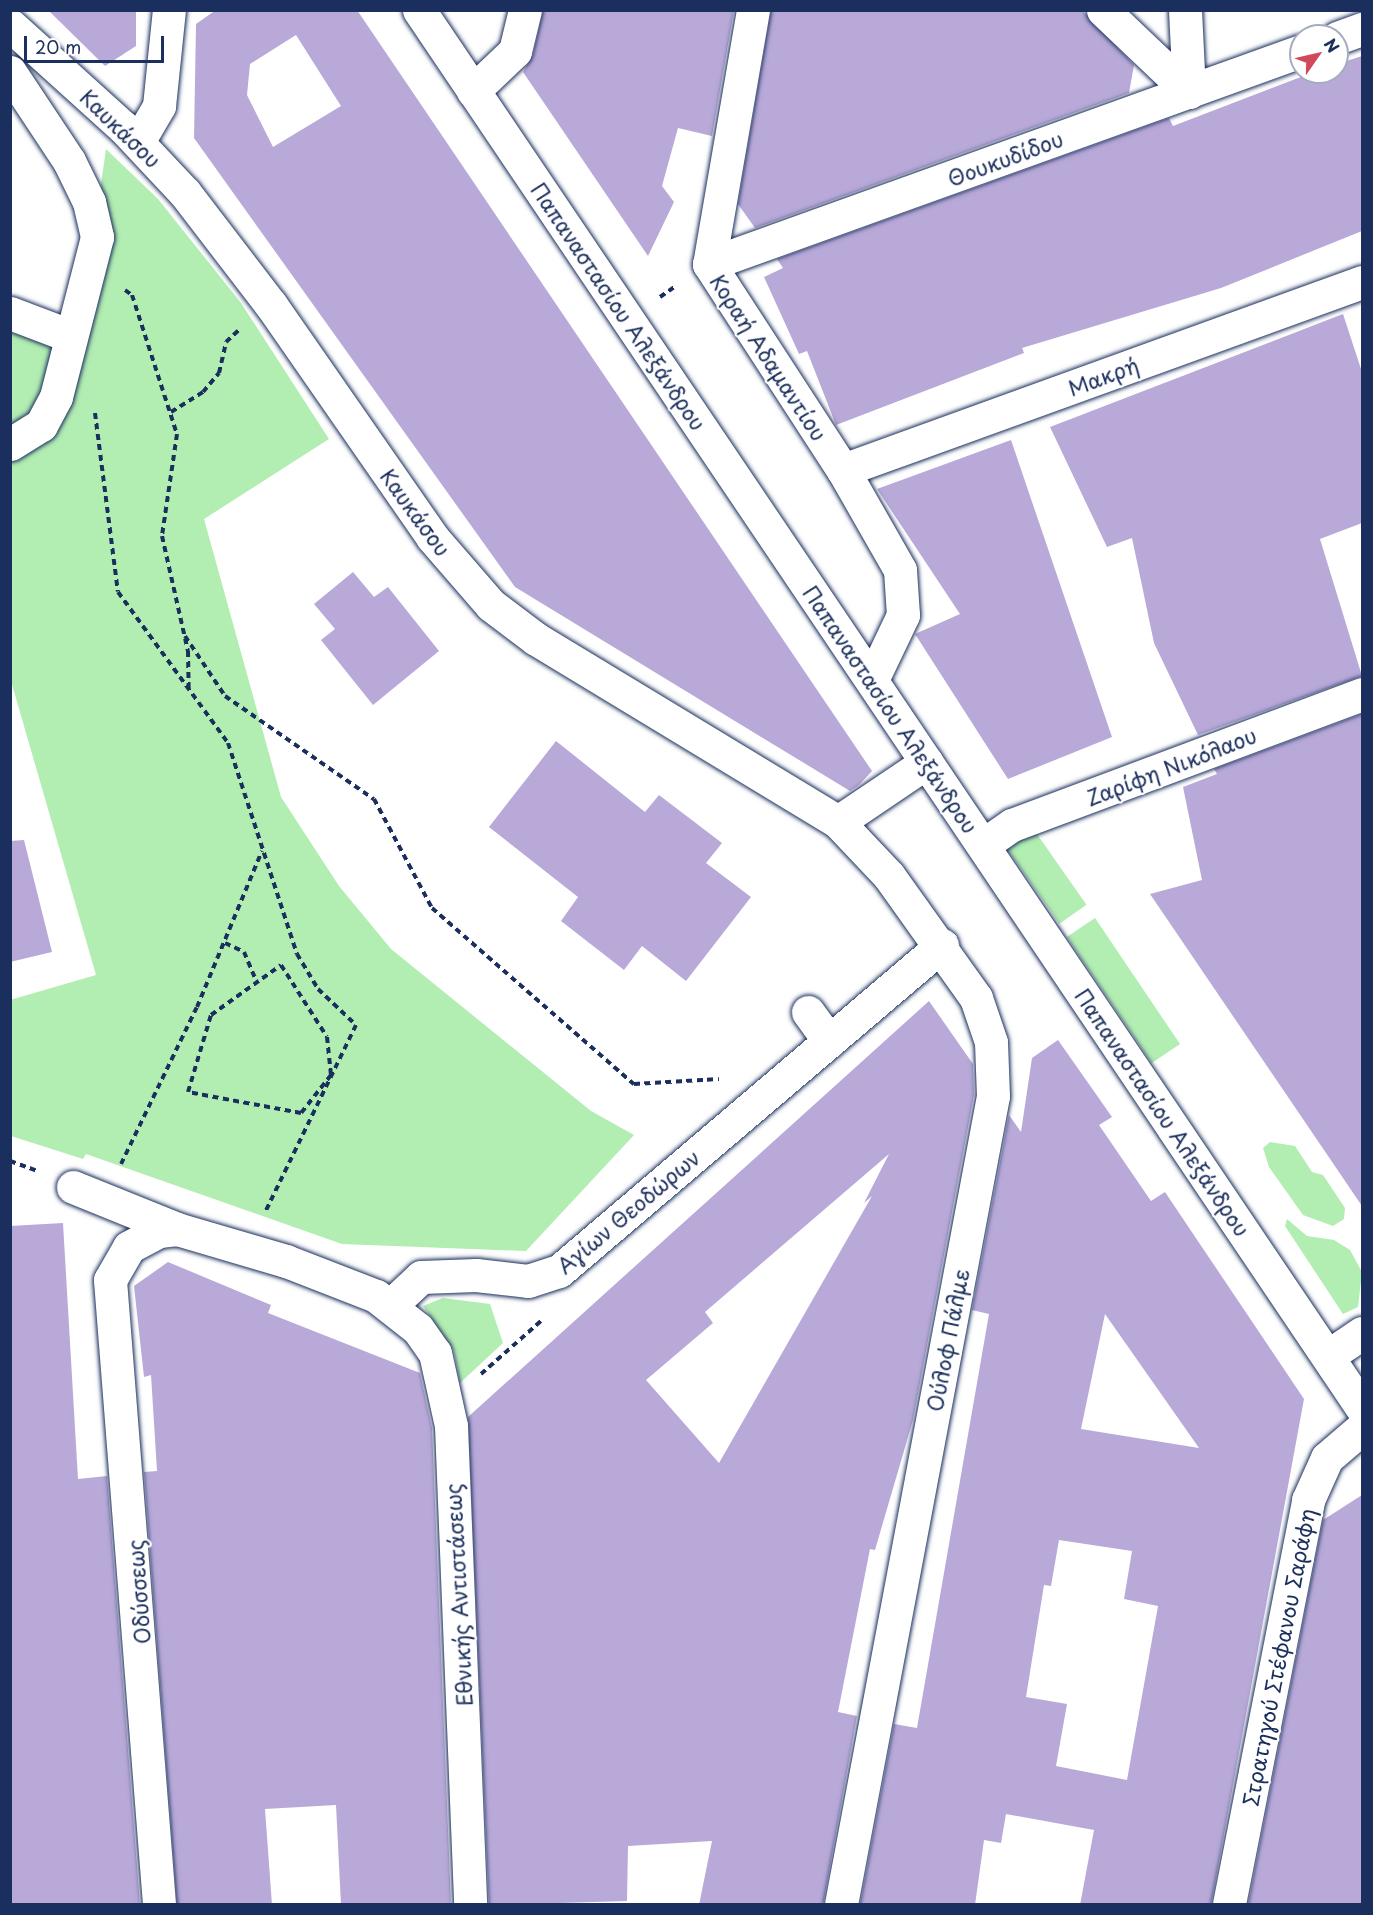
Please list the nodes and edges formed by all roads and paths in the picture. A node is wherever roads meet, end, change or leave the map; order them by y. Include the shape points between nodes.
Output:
1 (169, 10) edge
2 (419, 10) edge
3 (525, 10) edge
4 (753, 10) edge
5 (1103, 10) edge
6 (1185, 10) edge
7 (10, 25) edge
8 (1289, 55) edge
9 (10, 72) edge
10 (473, 91) junction
11 (1189, 92) junction
12 (138, 142) junction
13 (709, 264) junction
14 (1362, 282) edge
15 (132, 295) dead end
16 (10, 313) edge
17 (246, 324) dead end
18 (69, 335) junction
19 (94, 409) dead end
20 (171, 412) junction
21 (10, 444) edge
22 (843, 470) junction
23 (184, 634) junction
24 (872, 680) junction
25 (189, 690) junction
26 (1362, 694) edge
27 (927, 762) junction
28 (838, 822) junction
29 (983, 845) junction
30 (262, 851) junction
31 (225, 943) junction
32 (942, 945) junction
33 (257, 982) junction
34 (808, 1012) dead end
35 (829, 1041) junction
36 (723, 1079) dead end
37 (73, 1187) dead end
38 (104, 1199) junction
39 (177, 1229) junction
40 (247, 1248) junction
41 (391, 1305) junction
42 (546, 1316) dead end
43 (1362, 1333) edge
44 (1328, 1356) junction
45 (475, 1380) dead end
46 (1362, 1408) edge
47 (1362, 1428) edge
48 (159, 1905) edge
49 (470, 1905) edge
50 (842, 1905) edge
51 (1229, 1905) edge

1 - 12 street via 159,105
2 - 10 street, Παπαναστασίου Αλεξάνδρου
3 - 10 street via 514,51
4 - 13 street, Κοραή Αδαμαντίου
5 - 11 street
6 - 11 street
7 - 12 street, Καυκάσου
8 - 11 street, Θουκυδίδου
9 - 18 street via 69,161 97,230 91,270
10 - 24 street, Παπαναστασίου Αλεξάνδρου
11 - 13 street, Θουκυδίδου
12 - 28 street, Καυκάσου via 234,254 432,537 491,605 536,639
13 - 22 street, Κοραή Αδαμαντίου
14 - 22 street, Μακρή
15 - 20 path
16 - 18 street
17 - 20 path via 226,342 219,373 203,392
18 - 21 street via 46,418
19 - 25 path via 118,592
20 - 23 path via 178,448 162,536
22 - 24 street, Κοραή Αδαμαντίου via 900,570 905,595 903,615
23 - 25 path
23 - 36 path via 225,696 374,799 432,908 634,1084
24 - 27 street, Παπαναστασίου Αλεξάνδρου
25 - 30 path via 232,752
26 - 29 street, Ζαρίφη Νικόλαου via 1012,825
27 - 28 street
27 - 29 street, Παπαναστασίου Αλεξάνδρου
28 - 32 street, Ούλοφ Πάλμε via 872,855
29 - 44 street, Παπαναστασίου Αλεξάνδρου
30 - 31 path
30 - 40 path via 297,954 318,989 356,1025
31 - 33 path via 244,952
31 - 38 path
32 - 35 street, Αγίων Θεοδώρων
32 - 50 street, Ούλοφ Πάλμε via 988,1026 994,1083
33 - 33 path via 281,965 327,1037 331,1075 301,1113 188,1092 211,1015
34 - 35 street
35 - 41 street, Αγίων Θεοδώρων via 559,1271 528,1281 476,1275 421,1278
37 - 38 street
38 - 39 street
39 - 40 street
39 - 48 street, Οδύσσεως via 159,1231 129,1247 110,1280
40 - 41 street
41 - 49 street, Εθνικής Αντιστάσεως via 431,1345 449,1403
42 - 45 path
43 - 44 street
44 - 46 street, Παπαναστασίου Αλεξάνδρου
47 - 51 street, Στρατηγού Στέφανου Σαράφη via 1327,1458 1308,1500

